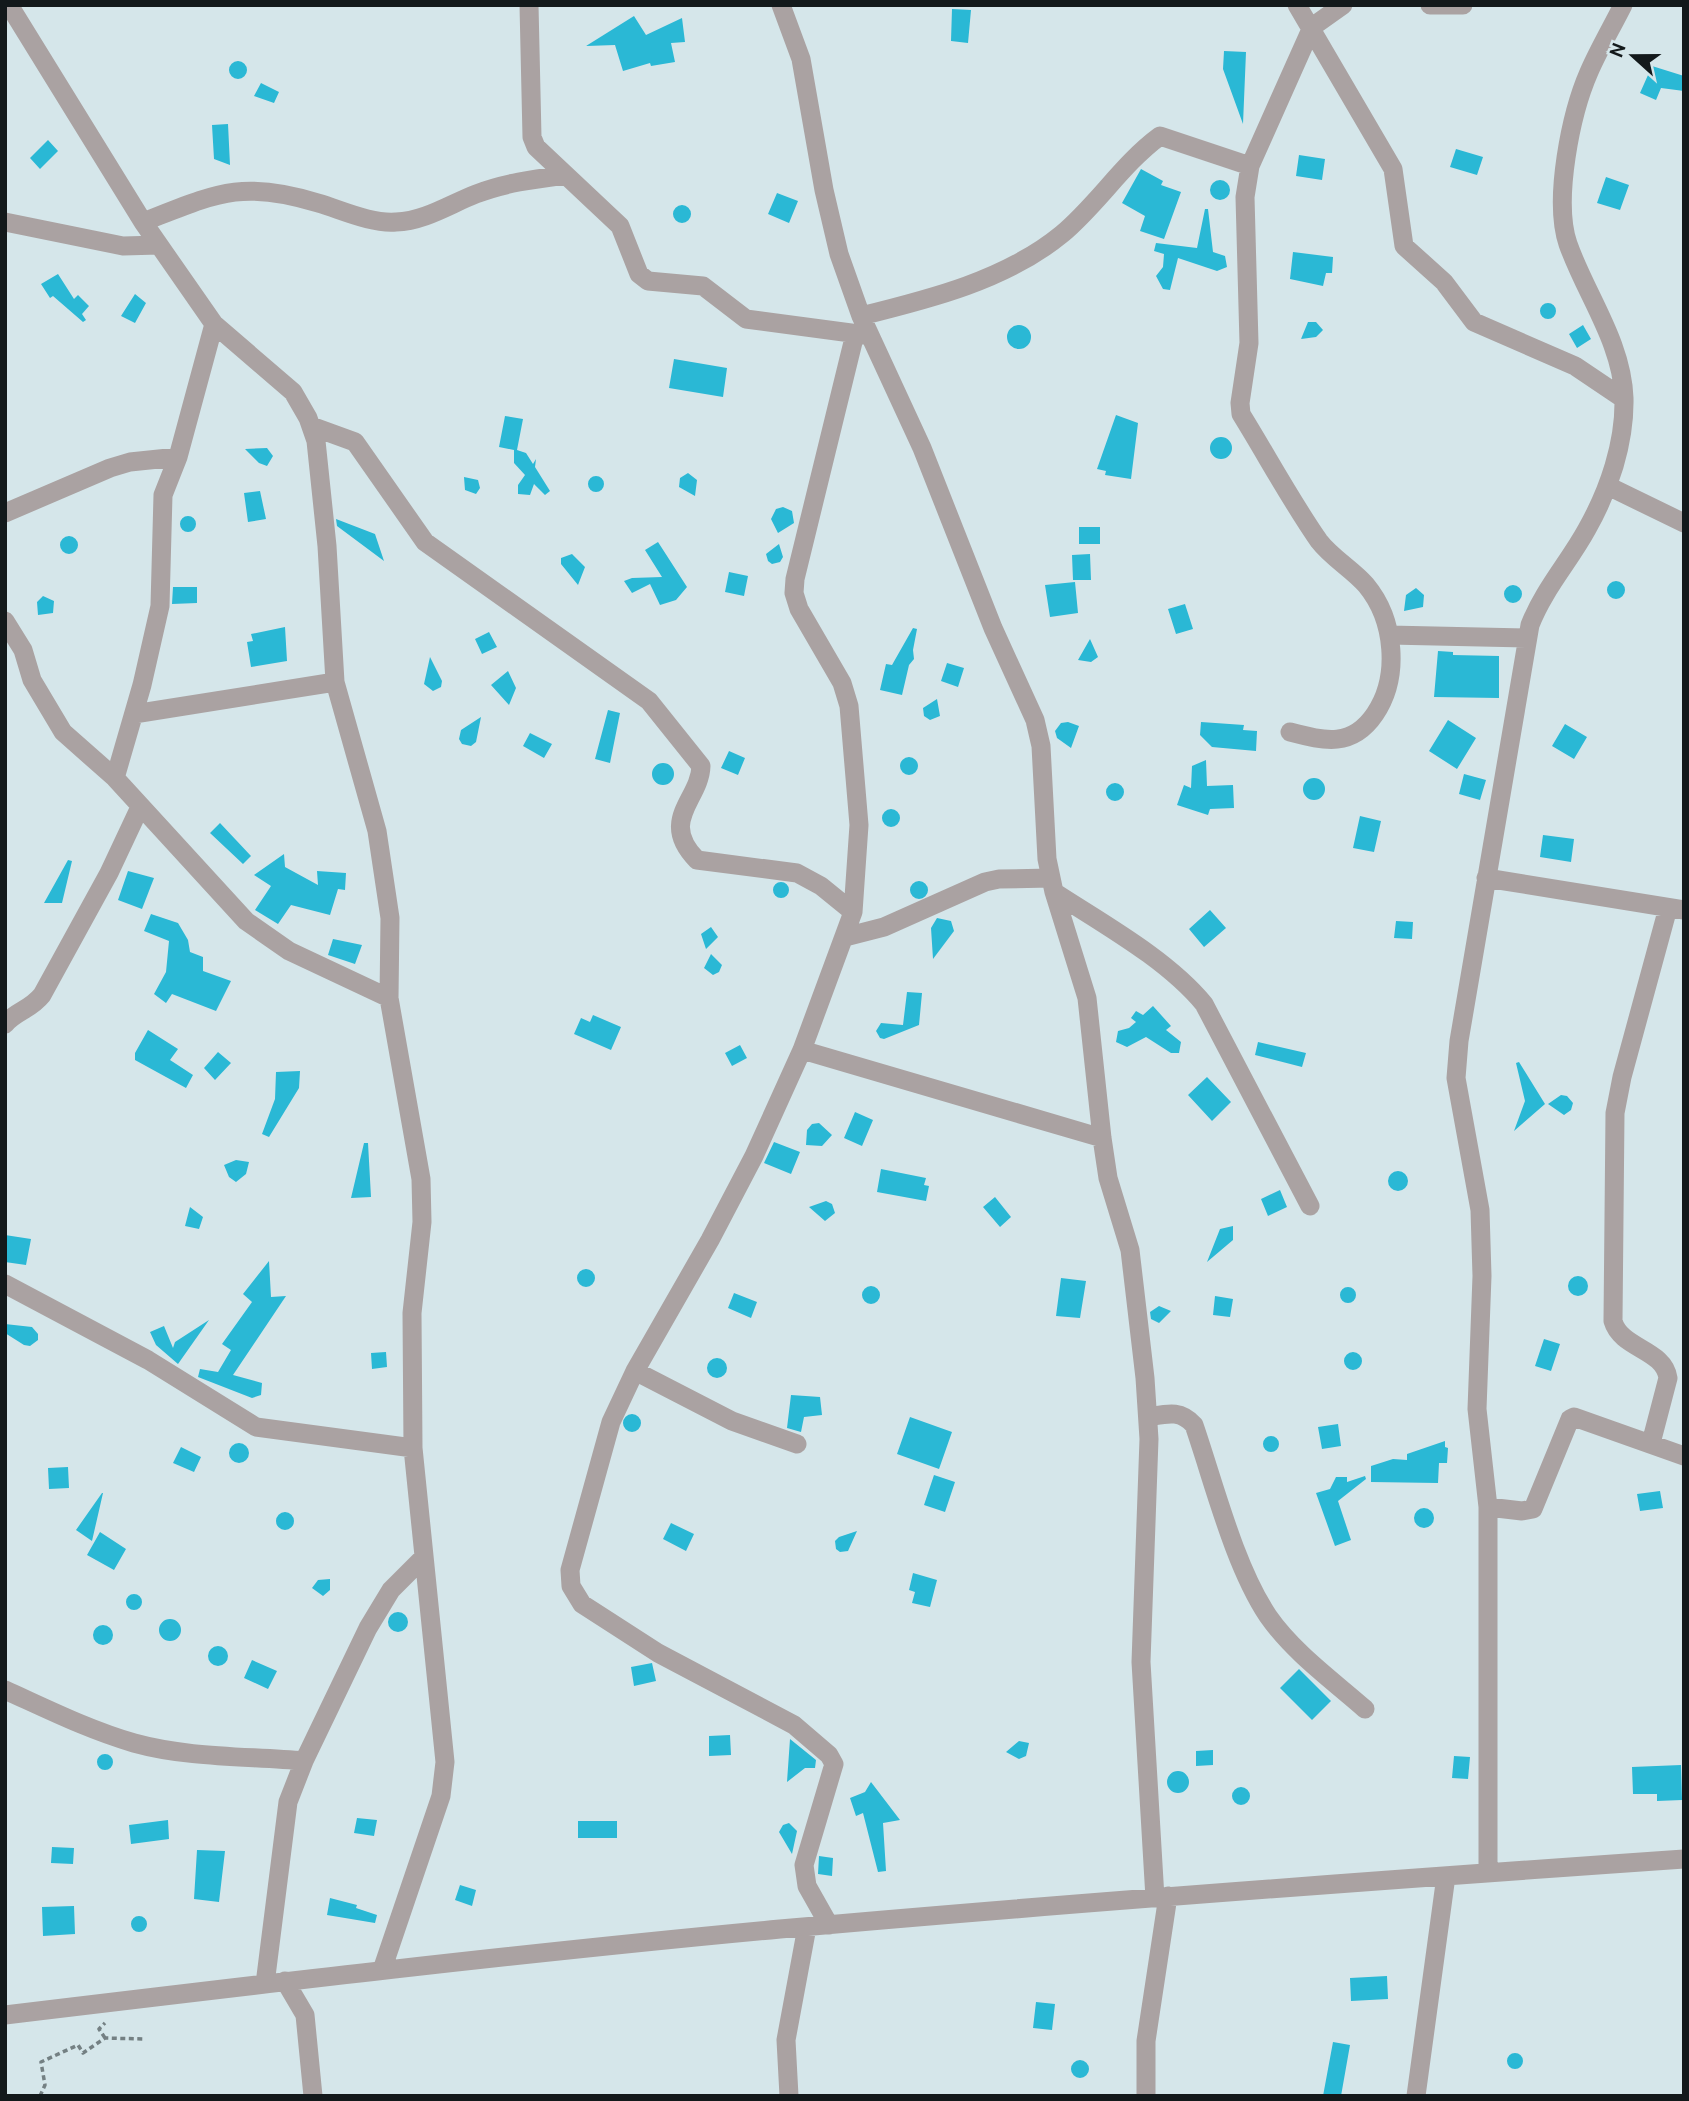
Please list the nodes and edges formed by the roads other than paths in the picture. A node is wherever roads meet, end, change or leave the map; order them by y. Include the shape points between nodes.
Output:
1 (9, 5) edge
2 (530, 5) edge
3 (781, 5) edge
4 (1297, 5) edge
5 (1343, 5) edge
6 (1430, 5) edge
7 (1463, 5) edge
8 (1623, 5) edge
9 (1312, 27) junction
10 (1250, 166) junction
11 (565, 174) junction
12 (5, 222) edge
13 (143, 222) junction
14 (159, 245) junction
15 (214, 324) junction
16 (862, 328) junction
17 (1624, 399) junction
18 (311, 426) junction
19 (178, 457) junction
20 (1608, 486) junction
21 (5, 513) edge
22 (1684, 523) edge
23 (5, 621) edge
24 (1389, 635) junction
25 (1527, 638) junction
26 (335, 682) junction
27 (134, 714) junction
28 (1290, 732) dead end
29 (115, 778) junction
30 (140, 807) junction
31 (1486, 878) junction
32 (1053, 885) junction
33 (1676, 909) edge
34 (853, 912) junction
35 (845, 937) junction
36 (389, 998) junction
37 (5, 1024) edge
38 (802, 1050) junction
39 (1102, 1138) junction
40 (1310, 1206) dead end
41 (5, 1284) edge
42 (635, 1371) junction
43 (1148, 1417) junction
44 (1651, 1443) junction
45 (797, 1444) dead end
46 (413, 1448) junction
47 (1684, 1456) edge
48 (1488, 1507) junction
49 (422, 1559) junction
50 (5, 1690) edge
51 (1365, 1709) dead end
52 (304, 1760) junction
53 (1684, 1859) edge
54 (1488, 1873) junction
55 (1446, 1876) junction
56 (1161, 1897) junction
57 (828, 1925) junction
58 (807, 1927) junction
59 (382, 1970) junction
60 (285, 1981) junction
61 (265, 1984) junction
62 (5, 2015) edge
63 (313, 2096) edge
64 (789, 2096) edge
65 (1146, 2096) edge
66 (1416, 2096) edge

1 - 13 street
2 - 11 street via 532,137 536,147
3 - 16 street via 801,59 824,190
4 - 9 street
5 - 9 street
6 - 7 street
8 - 17 street via 1588,74 1568,146 1563,206 1567,241 1613,344
9 - 10 street
9 - 17 street via 1393,169 1404,246 1444,282 1474,323 1575,366
10 - 16 street via 1160,136 1062,234 1008,270 899,307
10 - 24 street via 1245,197 1249,343 1241,414 1320,542 1368,587
11 - 13 street via 478,193 404,222 371,219 274,190 240,190 210,196
11 - 16 street via 620,226 639,274 648,281 703,286 746,319
12 - 14 street via 123,246
13 - 14 street
14 - 15 street
15 - 18 street via 293,392
15 - 19 street
16 - 32 street via 922,448 1035,720
16 - 34 street via 794,593 842,683 849,706 859,825
17 - 20 street
18 - 26 street via 327,546
18 - 34 street via 355,442 425,542 649,701 701,766 682,817 688,851 697,860 797,873
19 - 21 street via 110,468
19 - 27 street via 163,495 160,606
20 - 22 street
20 - 25 street via 1587,530 1540,600
23 - 29 street via 63,732
24 - 25 street
24 - 28 street via 1391,677 1374,716 1355,736 1329,742
25 - 31 street
26 - 27 street
26 - 36 street via 377,831 390,918
27 - 29 street
29 - 30 street
30 - 36 street via 262,934
30 - 37 street via 42,995
31 - 33 street
31 - 48 street via 1456,1078 1480,1210 1477,1409
32 - 35 street via 999,879 884,927
32 - 39 street via 1087,998
32 - 40 street via 1204,1004
33 - 44 street via 1622,1077 1615,1113 1613,1321 1620,1335 1667,1370
34 - 35 street
35 - 38 street
36 - 46 street via 421,1179 422,1222 411,1326
38 - 39 street
38 - 42 street via 717,1228
39 - 43 street via 1108,1178 1129,1250
41 - 46 street via 148,1360 256,1427
42 - 45 street via 732,1421
42 - 57 street via 611,1422 570,1570 571,1586 582,1604 658,1653 794,1725 829,1755 834,1765 804,1865 804,1876
43 - 51 street via 1177,1413 1194,1425 1250,1582 1268,1616 1295,1647
43 - 56 street via 1141,1676
44 - 47 street
44 - 48 street via 1574,1417 1533,1509
46 - 49 street
48 - 54 street
49 - 52 street via 407,1571 379,1609
49 - 59 street via 445,1762 441,1796
50 - 52 street via 89,1729 136,1744
52 - 61 street via 288,1802
53 - 54 street
54 - 55 street
55 - 56 street
55 - 66 street
56 - 57 street
56 - 65 street via 1146,2041
57 - 58 street
58 - 59 street
58 - 64 street via 786,2040
59 - 60 street
60 - 61 street
60 - 63 street via 305,2015
61 - 62 street

